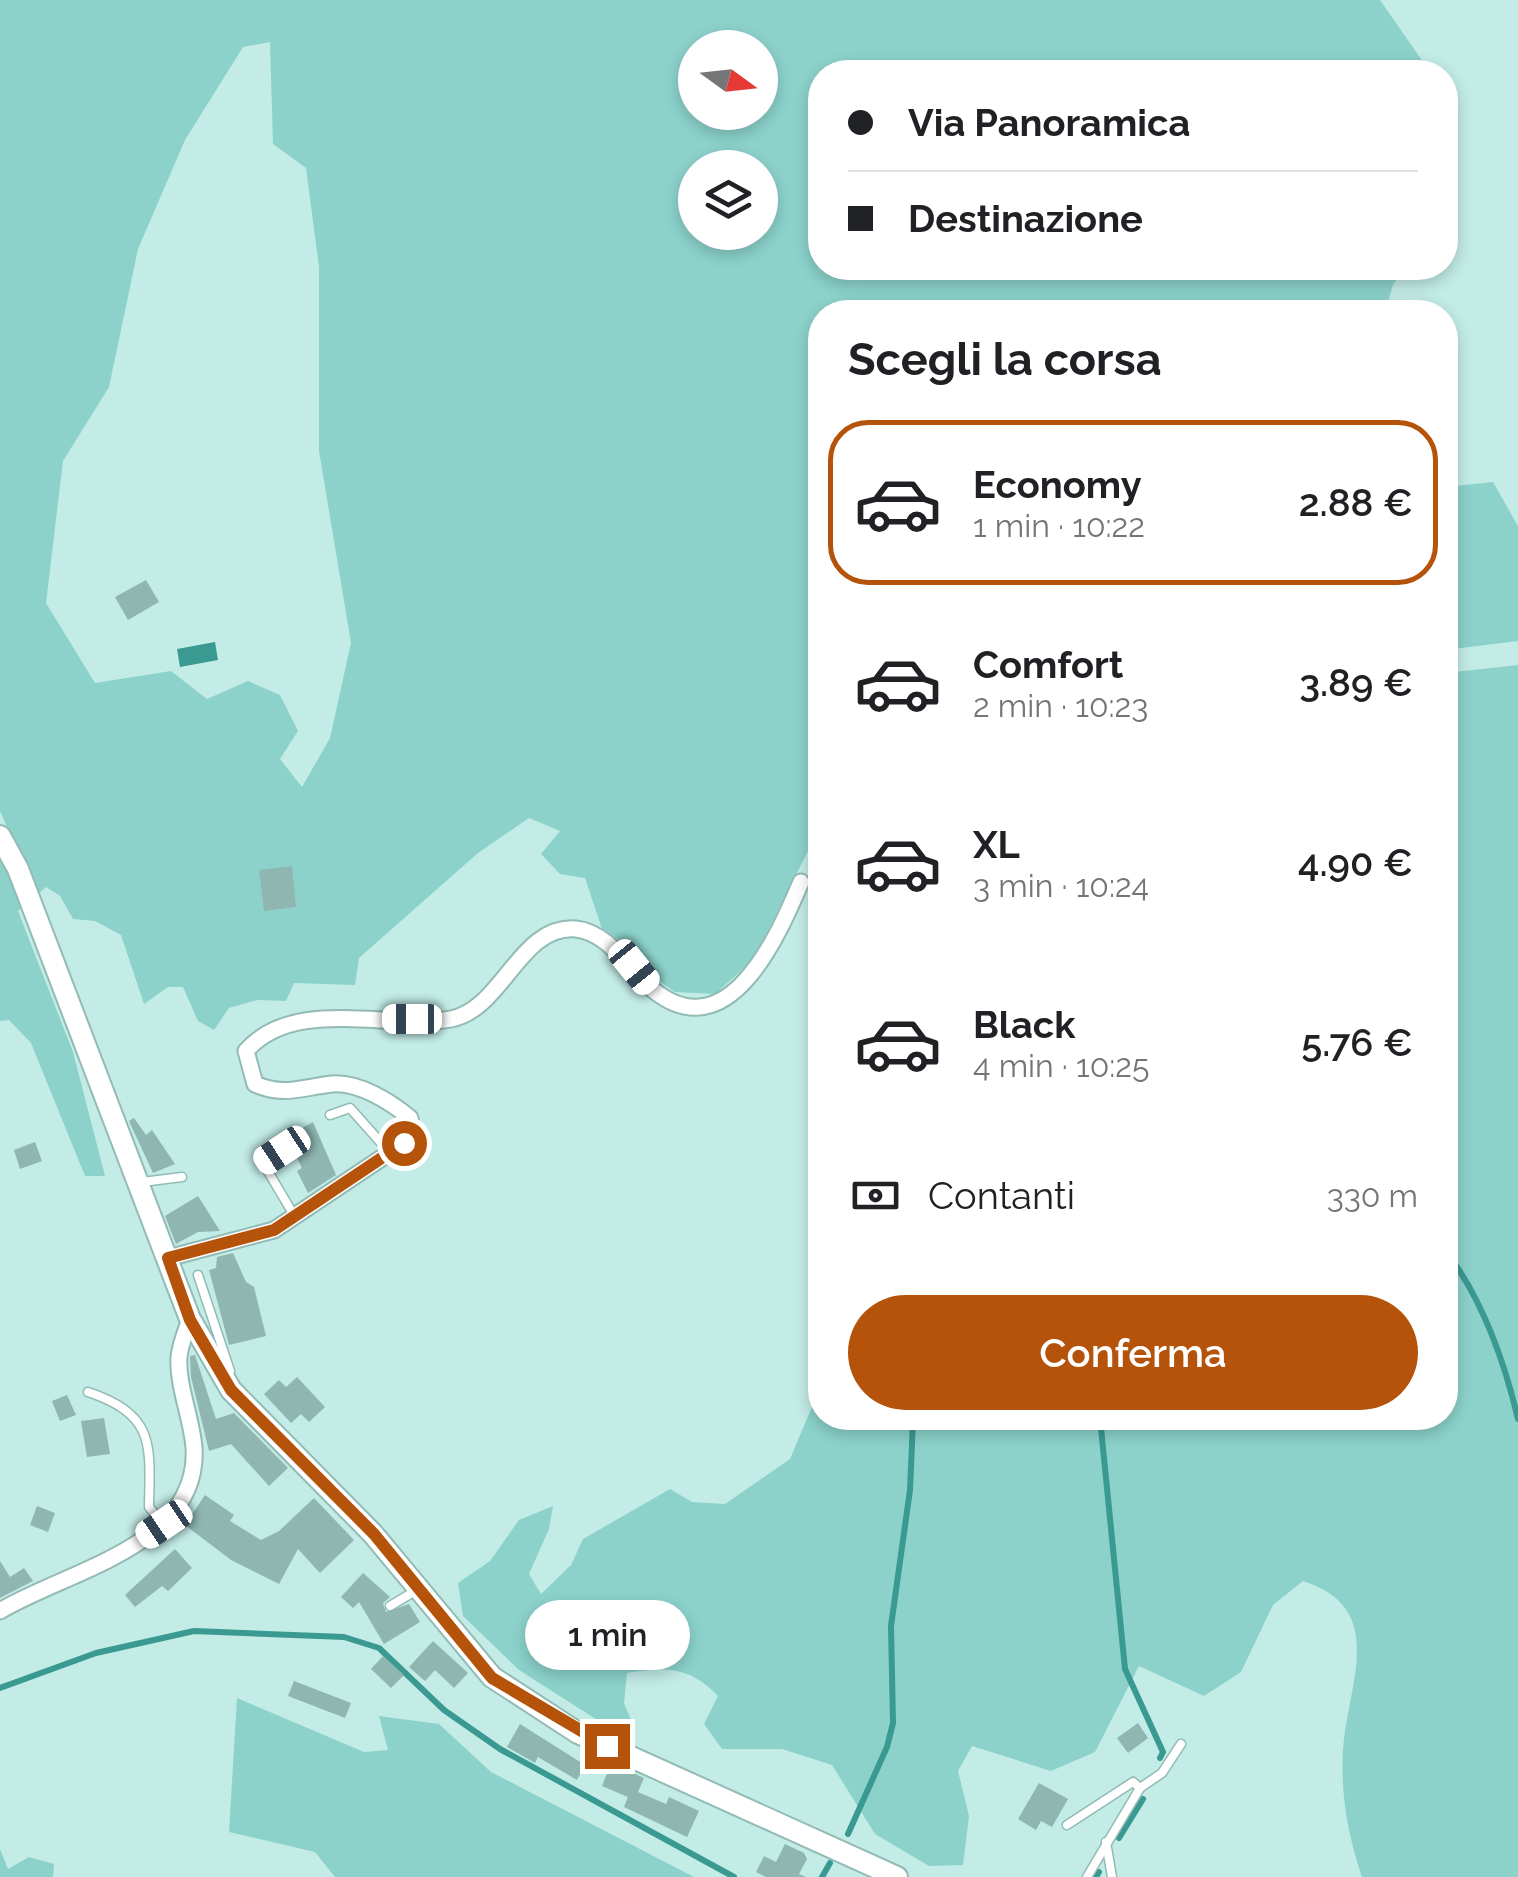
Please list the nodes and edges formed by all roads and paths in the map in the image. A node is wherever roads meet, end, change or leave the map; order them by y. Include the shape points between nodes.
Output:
1 (0, 836) edge
2 (801, 882) dead end
3 (330, 1115) dead end
4 (282, 1150) dead end
5 (390, 1153) junction
6 (182, 1177) dead end
7 (139, 1182) junction
8 (295, 1217) junction
9 (168, 1258) junction
10 (198, 1275) dead end
11 (190, 1320) junction
12 (88, 1392) dead end
13 (241, 1400) junction
14 (164, 1524) junction
15 (419, 1589) junction
16 (390, 1606) dead end
17 (0, 1610) edge
18 (1181, 1744) dead end
19 (1140, 1788) junction
20 (1067, 1825) dead end
21 (1106, 1842) junction
22 (896, 1877) edge
23 (1087, 1877) edge
24 (1112, 1877) edge

1 - 7 main road
2 - 5 street via 781,929 745,984 722,1001 698,1007 675,1002 594,936 576,929 554,932 530,949 466,1015 298,1024 269,1033 246,1051 256,1084 271,1091 334,1084 398,1108 410,1118 412,1133
3 - 5 lane via 350,1108
4 - 8 lane via 263,1163
5 - 8 street
6 - 7 lane
7 - 9 main road
8 - 9 street via 274,1230
9 - 11 main road
10 - 13 lane
11 - 13 main road
11 - 14 street via 178,1358 194,1462 182,1502
12 - 14 lane via 114,1400 152,1444 150,1507
13 - 15 main road
14 - 17 street via 129,1548
15 - 16 lane
15 - 22 main road via 492,1678 578,1733
18 - 19 lane via 1162,1772
19 - 20 lane via 1133,1782
19 - 21 lane
21 - 23 lane
21 - 24 lane

